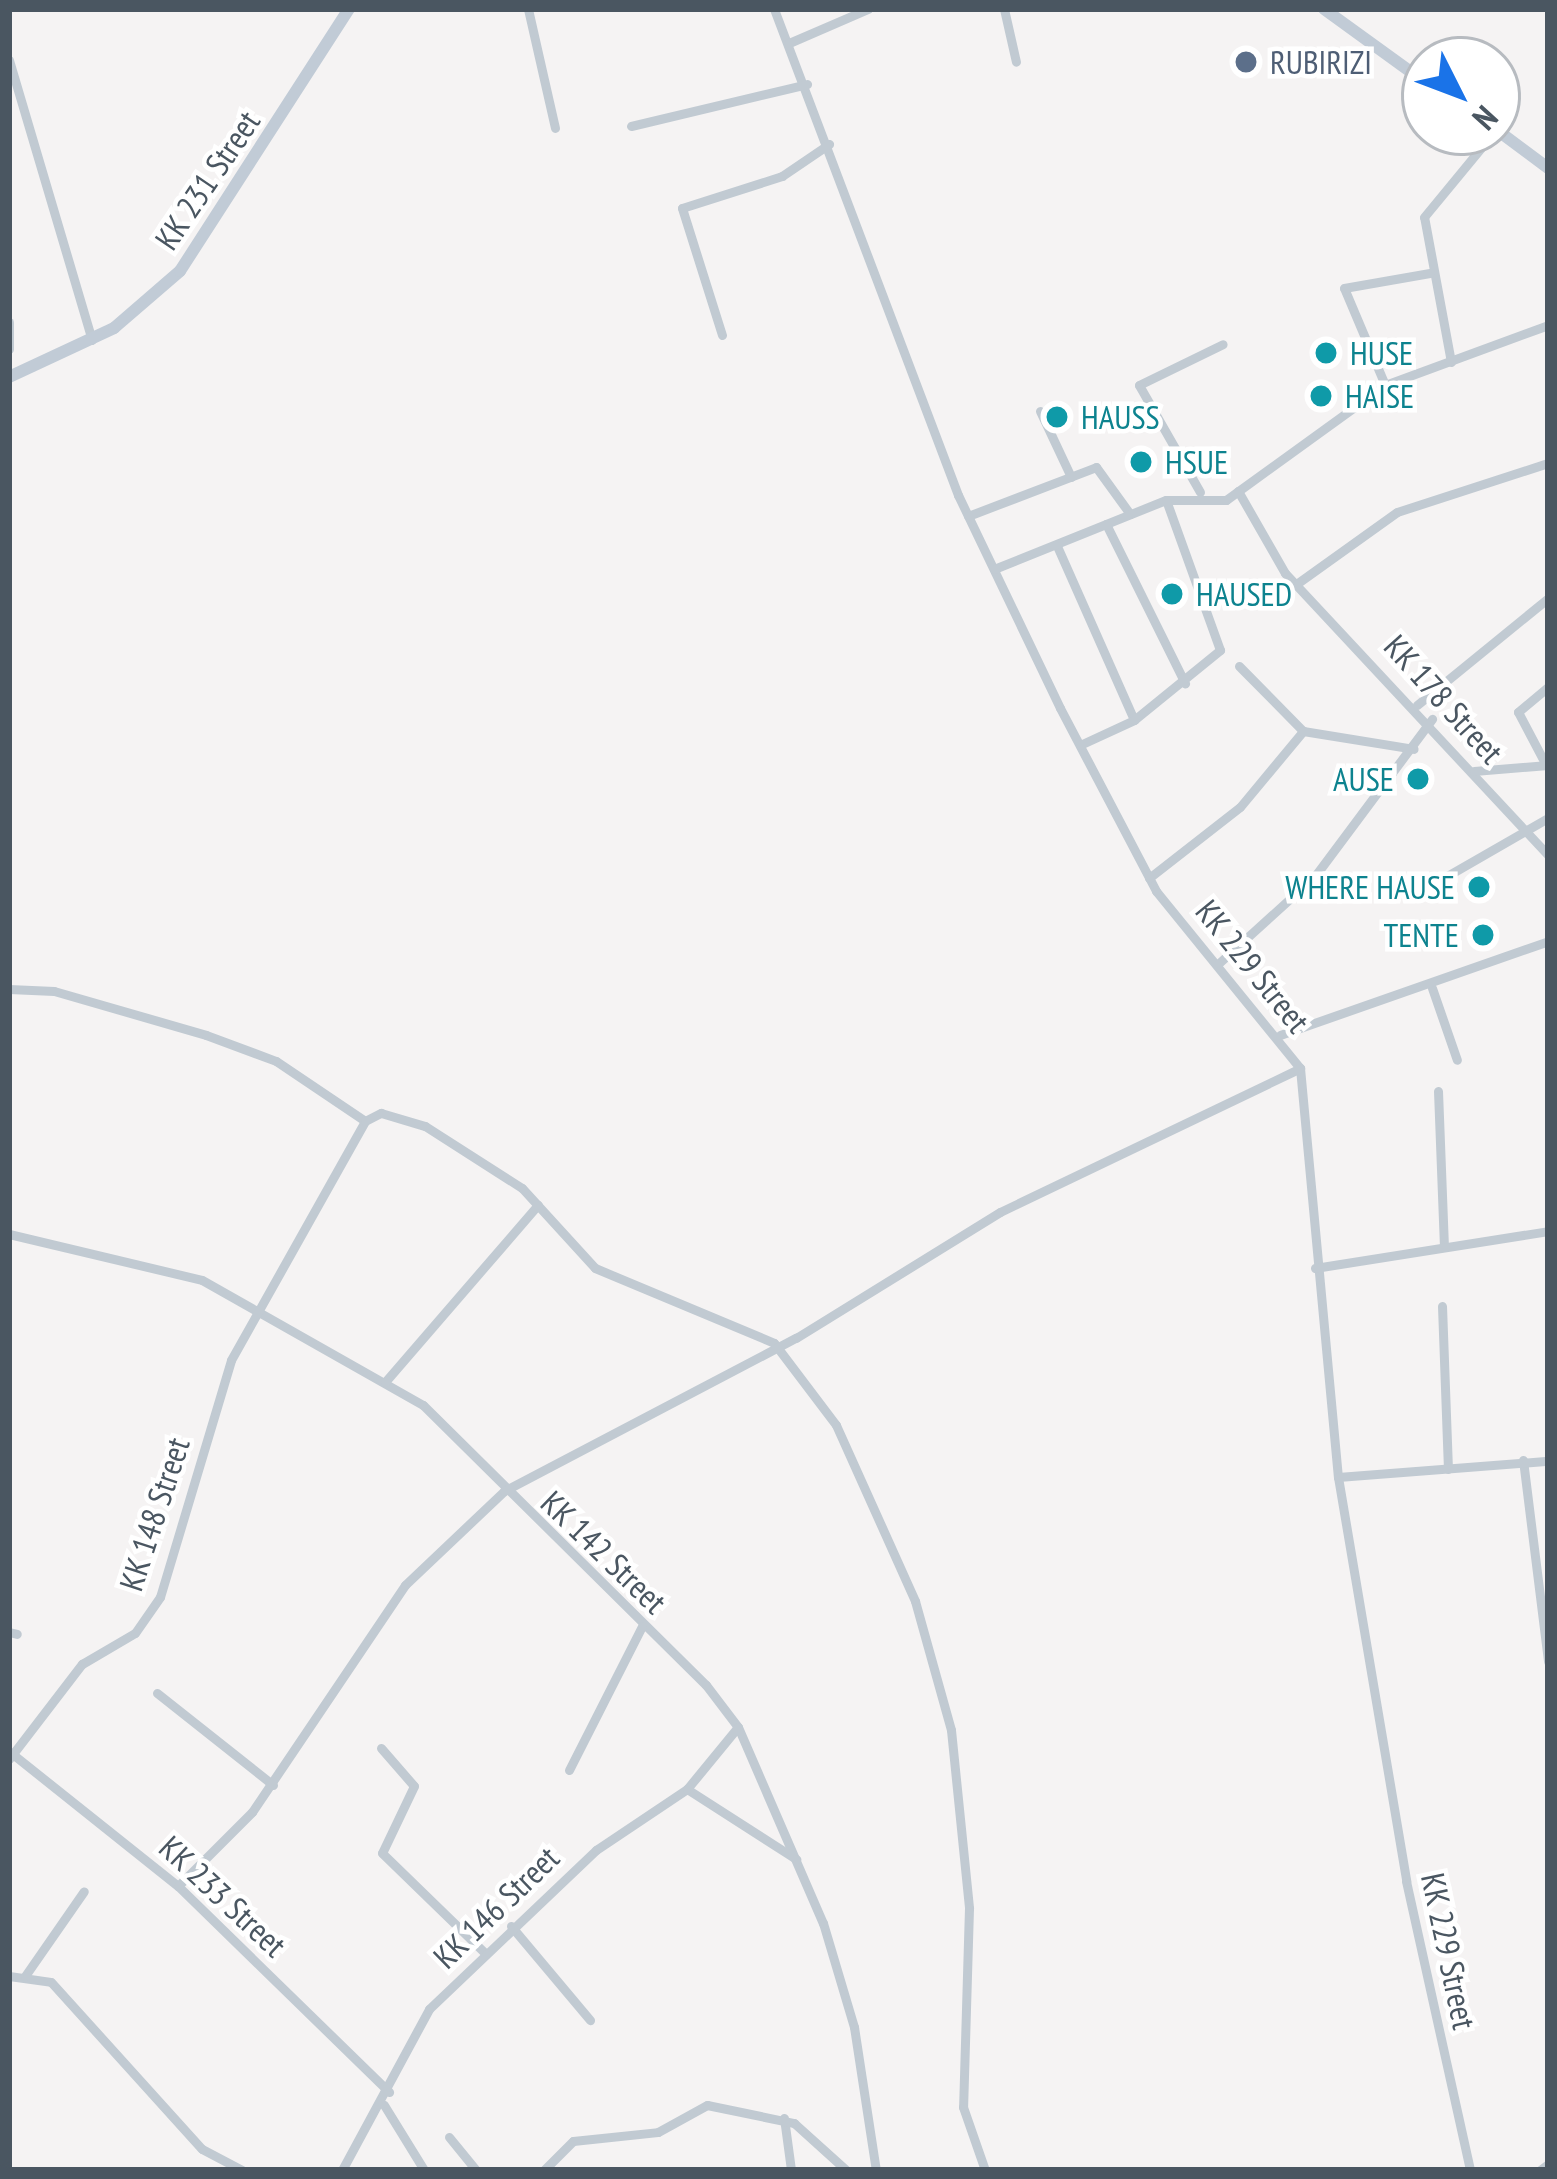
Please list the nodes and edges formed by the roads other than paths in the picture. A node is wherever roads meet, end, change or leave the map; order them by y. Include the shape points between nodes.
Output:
1 (349, 9) edge
2 (527, 9) edge
3 (774, 9) edge
4 (868, 9) edge
5 (1004, 9) edge
6 (1324, 9) edge
7 (789, 43) junction
8 (9, 60) edge
9 (1016, 62) dead end
10 (1401, 65) edge
11 (807, 84) junction
12 (631, 126) dead end
13 (555, 128) dead end
14 (829, 144) junction
15 (1521, 149) edge
16 (1474, 156) edge
17 (1548, 168) edge
18 (1430, 273) junction
19 (9, 322) edge
20 (1548, 325) edge
21 (722, 335) dead end
22 (92, 340) junction
23 (1223, 344) dead end
24 (9, 349) edge
25 (1451, 362) junction
26 (9, 377) edge
27 (1385, 385) junction
28 (1040, 412) dead end
29 (1548, 463) edge
30 (1071, 477) junction
31 (1238, 491) junction
32 (1199, 492) junction
33 (1166, 500) junction
34 (1130, 514) junction
35 (968, 516) junction
36 (1106, 524) junction
37 (1057, 546) junction
38 (994, 569) junction
39 (1295, 585) junction
40 (1548, 598) edge
41 (1240, 667) dead end
42 (1185, 683) junction
43 (1548, 687) edge
44 (1417, 705) junction
45 (1432, 719) junction
46 (1134, 721) junction
47 (1303, 730) junction
48 (1080, 745) junction
49 (1414, 749) junction
50 (1547, 765) edge
51 (1474, 771) junction
52 (1548, 818) edge
53 (1526, 832) junction
54 (1548, 855) edge
55 (1149, 878) junction
56 (1421, 891) dead end
57 (1548, 941) edge
58 (1219, 962) junction
59 (1432, 988) junction
60 (9, 989) edge
61 (1280, 1035) junction
62 (1457, 1060) dead end
63 (1300, 1068) junction
64 (1438, 1091) dead end
65 (365, 1121) junction
66 (538, 1205) junction
67 (1548, 1231) edge
68 (9, 1234) edge
69 (1444, 1246) junction
70 (1315, 1268) junction
71 (259, 1305) junction
72 (1442, 1306) dead end
73 (774, 1342) junction
74 (385, 1382) junction
75 (1523, 1460) junction
76 (1548, 1461) edge
77 (1448, 1469) junction
78 (1338, 1477) junction
79 (504, 1491) junction
80 (642, 1626) junction
81 (1548, 1661) edge
82 (158, 1693) dead end
83 (738, 1727) junction
84 (381, 1748) dead end
85 (10, 1754) edge
86 (569, 1770) dead end
87 (273, 1785) junction
88 (687, 1790) junction
89 (796, 1859) junction
90 (178, 1886) junction
91 (83, 1891) dead end
92 (511, 1926) junction
93 (486, 1954) junction
94 (9, 1976) edge
95 (25, 1976) junction
96 (590, 2020) dead end
97 (389, 2092) junction
98 (384, 2105) junction
99 (784, 2118) junction
100 (449, 2137) dead end
101 (1548, 2164) edge
102 (242, 2170) edge
103 (342, 2170) edge
104 (424, 2170) edge
105 (476, 2170) edge
106 (544, 2170) edge
107 (790, 2170) edge
108 (846, 2170) edge
109 (876, 2170) edge
110 (985, 2170) edge
111 (1470, 2170) edge
112 (1540, 2170) edge

1 - 22 main road, KK 231 Street via 203,243
2 - 13 street
3 - 7 street, KK 229 Street
4 - 7 street
5 - 9 street
6 - 10 main road
7 - 11 street, KK 229 Street
8 - 22 street
11 - 12 street
11 - 14 street, KK 229 Street
14 - 21 street via 782,176 682,208
14 - 35 street, KK 229 Street
15 - 17 main road
16 - 18 street via 1425,212
18 - 25 street
18 - 27 street via 1344,288
19 - 24 street
20 - 25 street
22 - 26 main road, KK 231 Street
23 - 32 street via 1139,385
25 - 27 street
27 - 31 street
28 - 30 street
29 - 39 street via 1397,512
30 - 34 street via 1101,469
30 - 35 street
31 - 32 street via 1216,502
31 - 39 street, KK 178 Street
32 - 33 street
33 - 34 street
33 - 42 street via 1221,645
34 - 36 street
35 - 38 street, KK 229 Street
36 - 37 street
36 - 42 street
37 - 38 street
37 - 46 street
38 - 48 street, KK 229 Street
39 - 44 street, KK 178 Street
40 - 44 street
41 - 47 street
42 - 46 street
43 - 50 street via 1518,712
44 - 45 street, KK 178 Street
45 - 49 street
45 - 51 street, KK 178 Street
46 - 48 street
47 - 49 street
47 - 55 street via 1240,807
48 - 55 street, KK 229 Street
49 - 58 street via 1316,876
50 - 51 street
51 - 53 street, KK 178 Street
52 - 53 street
53 - 54 street, KK 178 Street
53 - 56 street
55 - 58 street, KK 229 Street
57 - 59 street
58 - 61 street, KK 229 Street
59 - 61 street via 1399,1002 1373,995
59 - 62 street
60 - 65 street via 53,991 206,1034 276,1061
61 - 63 street, KK 229 Street
63 - 70 street, KK 229 Street
63 - 73 street via 1000,1212
64 - 69 street
65 - 66 street via 381,1113 424,1126
65 - 71 street, KK 148 Street
66 - 73 street via 595,1268
66 - 74 street
67 - 69 street
68 - 71 street, KK 142 Street via 115,1251
69 - 70 street
70 - 78 street, KK 229 Street
71 - 74 street, KK 142 Street
71 - 85 street, KK 148 Street via 220,1389 160,1597 135,1633 82,1664
72 - 77 street
73 - 79 street
73 - 110 street via 836,1425 936,1665 964,1810 963,2107
74 - 79 street, KK 142 Street via 438,1418
75 - 76 street
75 - 77 street
75 - 81 street
77 - 78 street
78 - 111 street, KK 229 Street via 1402,1859
79 - 80 street, KK 142 Street
79 - 87 street via 395,1598
80 - 83 street, KK 142 Street
80 - 86 street
82 - 87 street
83 - 88 street, KK 146 Street
83 - 89 street, KK 142 Street
84 - 93 street via 414,1786 382,1853
85 - 90 street, KK 233 Street
87 - 90 street
88 - 89 street
88 - 92 street, KK 146 Street via 596,1850
89 - 109 street, KK 142 Street via 854,2027
90 - 97 street, KK 233 Street
91 - 95 street
92 - 93 street, KK 146 Street
92 - 96 street
93 - 97 street, KK 146 Street via 429,2009
94 - 95 street
95 - 102 street via 65,1994 202,2149
97 - 98 street, KK 146 Street
98 - 103 street, KK 146 Street
98 - 104 street
99 - 106 street via 707,2105 658,2132 573,2141
99 - 107 street
99 - 108 street
100 - 105 street
101 - 112 street

